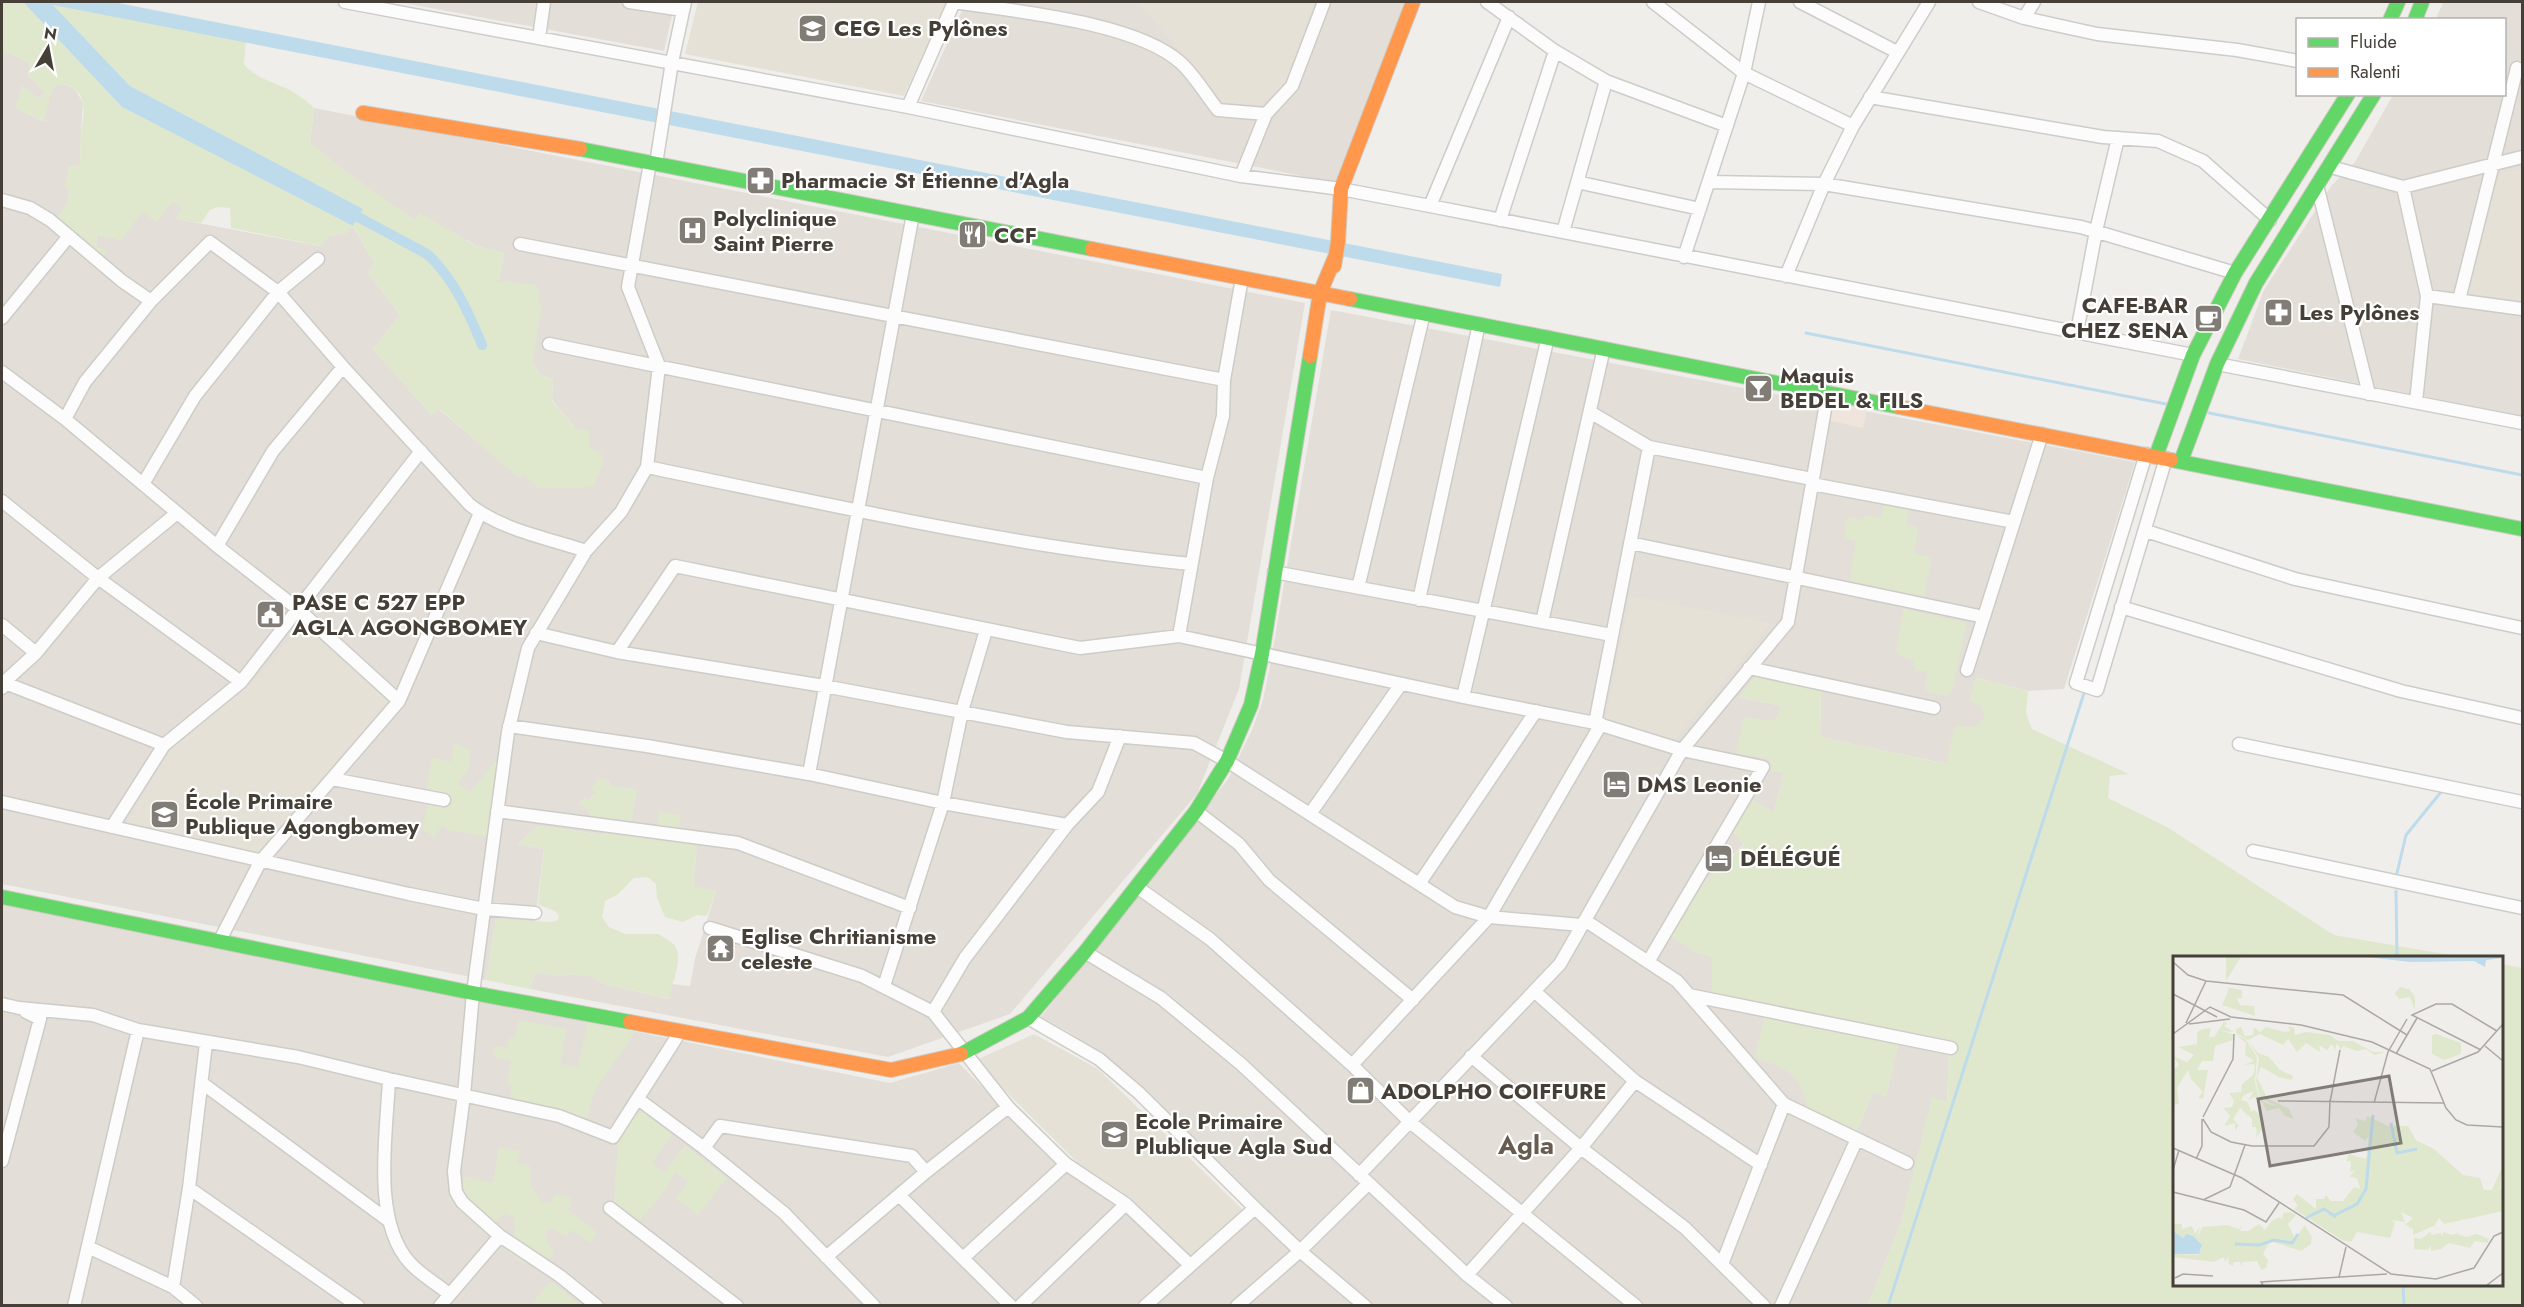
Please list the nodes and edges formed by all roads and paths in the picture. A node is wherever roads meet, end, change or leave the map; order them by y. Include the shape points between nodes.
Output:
1 (345, 2) edge
2 (544, 2) edge
3 (629, 2) edge
4 (953, 2) edge
5 (1324, 2) edge
6 (1413, 2) edge
7 (1487, 2) edge
8 (1653, 2) edge
9 (1759, 2) edge
10 (1800, 2) edge
11 (1929, 2) edge
12 (1979, 2) edge
13 (2034, 2) edge
14 (2398, 2) edge
15 (2422, 2) edge
16 (367, 4) edge
17 (684, 6) edge
18 (1036, 7) edge
19 (1509, 17) junction
20 (2024, 18) junction
21 (2391, 18) edge
22 (2416, 18) edge
23 (539, 38) junction
24 (1555, 51) junction
25 (1897, 52) junction
26 (2296, 61) edge
27 (672, 62) junction
28 (2506, 62) edge
29 (2520, 69) edge
30 (1744, 73) junction
31 (1606, 81) junction
32 (2347, 96) edge
33 (2373, 96) edge
34 (1870, 97) junction
35 (908, 107) junction
36 (363, 112) dead end
37 (1266, 114) junction
38 (1727, 126) junction
39 (1853, 126) junction
40 (2118, 138) junction
41 (2523, 157) edge
42 (653, 163) junction
43 (2495, 165) junction
44 (2331, 167) junction
45 (1241, 176) junction
46 (1577, 182) junction
47 (1710, 182) junction
48 (1824, 184) junction
49 (2317, 185) junction
50 (2403, 187) junction
51 (1341, 189) junction
52 (2, 200) edge
53 (1431, 206) junction
54 (1700, 209) junction
55 (913, 214) junction
56 (1500, 220) junction
57 (2270, 220) junction
58 (2096, 231) junction
59 (1563, 232) junction
60 (69, 236) junction
61 (520, 244) dead end
62 (1684, 257) junction
63 (318, 259) dead end
64 (631, 267) junction
65 (2235, 273) junction
66 (1786, 276) junction
67 (1242, 278) junction
68 (278, 292) junction
69 (1324, 294) junction
70 (2427, 296) junction
71 (2459, 300) junction
72 (151, 301) junction
73 (2523, 309) edge
74 (1424, 313) junction
75 (894, 317) junction
76 (2, 318) edge
77 (1479, 324) junction
78 (2077, 332) junction
79 (1548, 337) junction
80 (549, 344) dead end
81 (1604, 348) junction
82 (2193, 355) junction
83 (2217, 364) junction
84 (659, 366) junction
85 (343, 367) junction
86 (2, 372) edge
87 (1224, 380) junction
88 (1828, 392) junction
89 (2368, 394) junction
90 (2416, 402) junction
91 (876, 410) junction
92 (1590, 412) junction
93 (65, 419) junction
94 (2523, 423) edge
95 (2042, 434) junction
96 (1649, 447) junction
97 (421, 451) junction
98 (2156, 456) junction
99 (2181, 461) junction
100 (647, 467) junction
101 (1207, 478) junction
102 (1812, 482) junction
103 (143, 484) junction
104 (2, 501) edge
105 (857, 510) junction
106 (177, 513) junction
107 (480, 513) junction
108 (2014, 522) junction
109 (2523, 529) edge
110 (2146, 531) junction
111 (1630, 543) junction
112 (217, 546) junction
113 (586, 550) junction
114 (1191, 564) junction
115 (1274, 572) junction
116 (98, 578) junction
117 (1795, 578) junction
118 (1358, 588) junction
119 (841, 600) junction
120 (1419, 600) junction
121 (2121, 607) junction
122 (299, 610) junction
123 (1483, 611) junction
124 (1984, 617) junction
125 (1542, 622) junction
126 (2, 625) edge
127 (2523, 628) edge
128 (986, 630) junction
129 (536, 633) junction
130 (1612, 635) junction
131 (1179, 636) junction
132 (617, 652) junction
133 (36, 653) junction
134 (1262, 654) junction
135 (1749, 668) junction
136 (1968, 670) dead end
137 (241, 682) junction
138 (1401, 684) junction
139 (3, 685) edge
140 (824, 686) junction
141 (1463, 697) junction
142 (399, 701) junction
143 (1934, 708) dead end
144 (962, 711) junction
145 (1536, 711) junction
146 (2523, 718) edge
147 (1598, 724) junction
148 (509, 726) junction
149 (1120, 736) junction
150 (2239, 744) dead end
151 (164, 745) junction
152 (1682, 750) junction
153 (1227, 761) junction
154 (809, 774) junction
155 (332, 779) junction
156 (444, 800) dead end
157 (2, 802) edge
158 (2523, 802) edge
159 (944, 803) junction
160 (497, 811) junction
161 (1196, 811) junction
162 (1311, 814) junction
163 (1067, 825) junction
164 (112, 827) junction
165 (2253, 851) dead end
166 (260, 862) junction
167 (1419, 884) junction
168 (1137, 887) junction
169 (2, 897) edge
170 (910, 908) junction
171 (2523, 908) edge
172 (484, 909) junction
173 (535, 913) dead end
174 (1489, 917) junction
175 (1583, 923) junction
176 (710, 928) dead end
177 (220, 940) junction
178 (1085, 952) junction
179 (1648, 962) junction
180 (884, 986) junction
181 (1534, 991) junction
182 (473, 993) junction
183 (1689, 995) junction
184 (1413, 1000) junction
185 (2, 1004) edge
186 (19, 1008) junction
187 (933, 1012) junction
188 (1028, 1018) junction
189 (138, 1030) junction
190 (680, 1032) junction
191 (206, 1043) junction
192 (1951, 1048) dead end
193 (965, 1053) junction
194 (1471, 1056) junction
195 (1353, 1065) junction
196 (389, 1079) junction
197 (1635, 1081) junction
198 (202, 1083) junction
199 (464, 1095) junction
200 (638, 1098) junction
201 (1784, 1104) junction
202 (1008, 1107) junction
203 (1410, 1122) junction
204 (1857, 1139) junction
205 (704, 1148) junction
206 (1581, 1148) junction
207 (2, 1161) edge
208 (1907, 1163) dead end
209 (1066, 1164) junction
210 (1761, 1165) junction
211 (926, 1172) junction
212 (1359, 1175) junction
213 (1368, 1184) junction
214 (189, 1188) junction
215 (900, 1196) junction
216 (1126, 1204) junction
217 (610, 1208) dead end
218 (1255, 1208) junction
219 (1522, 1212) junction
220 (389, 1221) junction
221 (500, 1236) junction
222 (88, 1247) junction
223 (1300, 1251) junction
224 (826, 1257) junction
225 (963, 1258) junction
226 (1722, 1264) junction
227 (1190, 1265) junction
228 (1467, 1275) junction
229 (173, 1287) junction
230 (449, 1294) junction
231 (74, 1305) edge
232 (196, 1305) edge
233 (358, 1305) edge
234 (440, 1305) edge
235 (597, 1305) edge
236 (737, 1305) edge
237 (874, 1305) edge
238 (1011, 1305) edge
239 (1020, 1305) edge
240 (1145, 1305) edge
241 (1237, 1305) edge
242 (1365, 1305) edge
243 (1506, 1305) edge
244 (1636, 1305) edge
245 (1764, 1305) edge
246 (1781, 1305) edge

1 - 16 street
2 - 23 street
3 - 17 street
4 - 18 street
4 - 35 street
5 - 37 street via 1292,86
6 - 51 street
7 - 19 street
8 - 30 street
9 - 30 street
10 - 25 street
11 - 25 street
12 - 20 street
13 - 20 street
14 - 21 street
15 - 22 street
16 - 23 street
17 - 27 street
18 - 37 street via 1136,36 1180,63 1218,110
19 - 24 street
19 - 53 street
20 - 26 street via 2097,34
23 - 27 street
24 - 31 street
24 - 56 street
25 - 34 street
27 - 35 street
27 - 42 street
28 - 29 street
29 - 43 street
30 - 38 street
30 - 39 street
31 - 38 street
31 - 46 street
32 - 57 street
33 - 44 street
34 - 39 street
34 - 40 street
35 - 45 street
36 - 42 street
37 - 45 street
38 - 47 street
39 - 48 street
40 - 57 street via 2158,141 2203,161
40 - 58 street
41 - 43 street
42 - 55 street
42 - 64 street
43 - 50 street
43 - 71 street
44 - 49 street
44 - 50 street
45 - 51 street
46 - 54 street
46 - 59 street
47 - 48 street
47 - 54 street
48 - 58 street
48 - 66 street
49 - 83 street via 2256,283
49 - 89 street
50 - 70 street
51 - 53 street
51 - 69 street via 1337,249
52 - 60 street via 30,208
53 - 56 street
54 - 62 street
55 - 67 street
55 - 75 street
56 - 59 street
57 - 65 street
58 - 65 street
58 - 78 street
59 - 62 street
60 - 72 street
60 - 76 street
61 - 64 street
62 - 66 street
63 - 68 street
64 - 75 street
64 - 84 street via 628,287
65 - 82 street
66 - 78 street
67 - 69 street
67 - 87 street
68 - 72 street via 210,242
68 - 85 street
68 - 103 street via 195,396
69 - 74 street
69 - 115 street
70 - 71 street
70 - 90 street
71 - 73 street
72 - 93 street via 81,386
74 - 77 street
74 - 118 street
75 - 87 street
75 - 91 street
77 - 79 street
77 - 120 street
78 - 82 street
79 - 81 street
79 - 123 street
80 - 84 street
81 - 88 street
81 - 92 street
82 - 98 street
83 - 89 street
83 - 99 street
84 - 91 street
84 - 100 street
85 - 97 street
85 - 112 street via 273,451
86 - 93 street
87 - 101 street via 1223,416
88 - 95 street
88 - 102 street
89 - 90 street
90 - 94 street
91 - 101 street
91 - 105 street
92 - 96 street
92 - 125 street
93 - 103 street
95 - 98 street
95 - 108 street
96 - 102 street
96 - 111 street
97 - 107 street
97 - 122 street
98 - 99 street
98 - 110 street
98 - 121 street via 2076,683 2097,690
99 - 109 street
100 - 105 street
100 - 113 street via 621,512
101 - 114 street
102 - 108 street
102 - 117 street
103 - 106 street
104 - 116 street
105 - 114 street via 1105,556
105 - 119 street
106 - 112 street
106 - 116 street
107 - 113 street via 513,528
107 - 142 street
108 - 124 street
110 - 121 street
110 - 127 street via 2295,579
111 - 117 street
111 - 130 street
112 - 122 street
113 - 129 street
114 - 131 street
115 - 118 street
115 - 134 street
116 - 133 street
116 - 137 street
117 - 124 street
117 - 135 street via 1788,622
118 - 120 street
119 - 128 street
119 - 132 street via 675,566
119 - 140 street
120 - 123 street
121 - 146 street via 2401,691
122 - 137 street
122 - 142 street
123 - 125 street
123 - 141 street
124 - 136 street
125 - 130 street
126 - 133 street
128 - 131 street via 1080,648
128 - 144 street
129 - 132 street
129 - 148 street via 528,648
130 - 147 street
131 - 134 street
132 - 140 street
133 - 139 street
134 - 138 street
134 - 153 street via 1251,705
135 - 143 street
135 - 152 street
137 - 151 street
138 - 141 street
138 - 162 street
139 - 151 street
140 - 144 street
140 - 154 street
141 - 145 street
142 - 155 street
144 - 149 street via 1067,732
144 - 159 street
145 - 147 street
145 - 167 street
147 - 152 street
147 - 174 street
148 - 154 street
148 - 160 street
149 - 153 street via 1194,743
149 - 163 street via 1098,792
150 - 158 street
151 - 164 street
152 - 175 street
152 - 179 street via 1763,767
153 - 161 street
153 - 162 street
154 - 159 street
155 - 156 street
155 - 166 street
157 - 164 street
159 - 163 street
159 - 170 street
160 - 170 street via 738,843
160 - 172 street
161 - 168 street
161 - 184 street via 1239,844 1269,880
162 - 167 street
163 - 187 street via 965,958
164 - 166 street
165 - 171 street
166 - 172 street
166 - 177 street
167 - 174 street via 1455,907
168 - 178 street
168 - 195 street via 1210,939
169 - 177 street
170 - 180 street
172 - 173 street
172 - 182 street
174 - 175 street
174 - 184 street
175 - 179 street
175 - 181 street via 1560,964
176 - 180 street
177 - 182 street
178 - 188 street
178 - 212 street via 1161,998 1241,1064
179 - 183 street via 1677,981
180 - 187 street
181 - 194 street
181 - 197 street
182 - 190 street
182 - 199 street
183 - 192 street
183 - 201 street
184 - 195 street
185 - 186 street
186 - 189 street via 93,1015
186 - 207 street via 40,1019
187 - 193 street
188 - 193 street
188 - 218 street via 1099,1059 1139,1093
189 - 191 street
189 - 222 street
190 - 193 street via 891,1070
190 - 200 street
191 - 196 street via 298,1057
191 - 198 street
193 - 202 street
194 - 203 street
194 - 206 street
195 - 203 street
196 - 199 street
196 - 220 street via 384,1195
197 - 206 street
197 - 210 street
198 - 214 street
198 - 220 street
199 - 200 street via 559,1116 613,1137
199 - 221 street via 454,1171 456,1192
200 - 205 street
201 - 204 street
201 - 210 street
202 - 209 street
202 - 211 street
203 - 212 street
203 - 219 street
204 - 208 street
204 - 246 street
205 - 211 street via 720,1126 912,1156
205 - 224 street via 784,1214
206 - 219 street
206 - 226 street via 1685,1228
209 - 216 street
209 - 225 street
210 - 226 street
211 - 215 street
212 - 213 street
213 - 223 street
213 - 228 street
214 - 229 street
214 - 233 street
215 - 224 street
215 - 225 street
216 - 227 street
216 - 239 street
217 - 236 street
218 - 223 street
218 - 227 street
219 - 228 street
219 - 244 street
220 - 230 street via 409,1262
221 - 230 street
221 - 235 street
222 - 229 street
222 - 231 street
223 - 241 street
223 - 242 street
224 - 237 street
225 - 238 street
226 - 245 street
227 - 240 street
228 - 243 street
229 - 232 street
230 - 234 street

